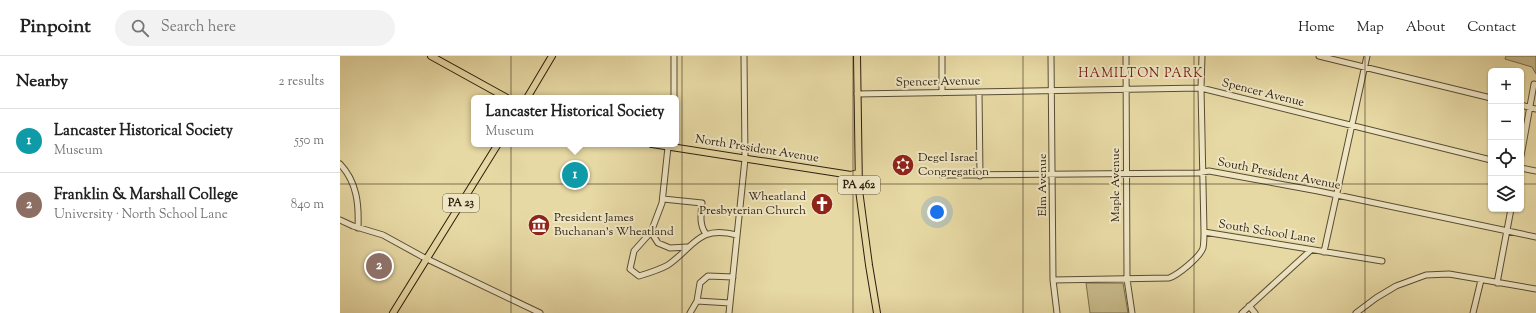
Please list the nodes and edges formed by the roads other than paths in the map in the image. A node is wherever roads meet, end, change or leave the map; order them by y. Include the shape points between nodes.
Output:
1 (431, 56) edge
2 (552, 56) edge
3 (674, 56) edge
4 (744, 56) edge
5 (857, 56) edge
6 (942, 56) edge
7 (1051, 56) edge
8 (1126, 56) edge
9 (1202, 56) edge
10 (1319, 56) edge
11 (1367, 56) edge
12 (1365, 67) junction
13 (1534, 84) dead end
14 (1201, 88) junction
15 (1126, 90) junction
16 (1052, 91) junction
17 (942, 92) junction
18 (979, 92) junction
19 (857, 94) junction
20 (502, 95) edge
21 (529, 95) edge
22 (674, 95) edge
23 (1488, 97) edge
24 (1524, 106) edge
25 (1530, 107) junction
26 (1536, 109) edge
27 (1352, 126) junction
28 (1524, 140) edge
29 (496, 147) edge
30 (673, 147) edge
31 (679, 147) edge
32 (745, 159) junction
33 (1488, 159) edge
34 (340, 164) edge
35 (1524, 169) edge
36 (1203, 171) junction
37 (1536, 171) edge
38 (858, 174) junction
39 (1125, 174) junction
40 (942, 175) dead end
41 (1053, 175) junction
42 (980, 176) junction
43 (1336, 196) junction
44 (663, 199) junction
45 (1510, 212) edge
46 (340, 220) edge
47 (358, 228) junction
48 (1507, 231) junction
49 (651, 232) junction
50 (1204, 232) junction
51 (706, 234) junction
52 (737, 235) junction
53 (1536, 237) edge
54 (689, 246) junction
55 (1311, 250) junction
56 (1324, 252) junction
57 (426, 259) junction
58 (1382, 261) dead end
59 (733, 277) junction
60 (1127, 279) junction
61 (1053, 280) junction
62 (1481, 280) junction
63 (1497, 283) junction
64 (1536, 289) edge
65 (697, 301) junction
66 (730, 303) junction
67 (1249, 306) junction
68 (393, 313) edge
69 (540, 313) edge
70 (690, 313) edge
71 (729, 313) edge
72 (877, 313) edge
73 (1057, 313) edge
74 (1132, 313) edge
75 (1242, 313) edge
76 (1255, 313) edge
77 (1356, 313) edge
78 (1473, 313) edge

1 - 20 main road
2 - 21 main road
3 - 22 street
4 - 32 street
5 - 19 main road, PA 462
6 - 17 street
7 - 16 street, Elm Avenue
8 - 15 street, Maple Avenue
9 - 14 street
10 - 12 street
11 - 12 street
12 - 23 street
12 - 27 street
13 - 25 street
14 - 15 street, Spencer Avenue
14 - 27 street, Spencer Avenue
14 - 36 street
15 - 16 street, Spencer Avenue
15 - 39 street, Maple Avenue
16 - 18 street, Spencer Avenue
16 - 41 street, Elm Avenue
17 - 18 street, Spencer Avenue
17 - 19 street, Spencer Avenue
18 - 42 street
19 - 38 main road, PA 462
24 - 25 street
25 - 26 street
25 - 28 street
27 - 33 street, Spencer Avenue
27 - 43 street
29 - 57 main road, PA 23
30 - 44 street
31 - 32 main road, North President Avenue
32 - 38 main road, North President Avenue
32 - 52 street
34 - 47 street via 347,172 356,192 359,207
35 - 37 street
36 - 39 street, South President Avenue
36 - 43 street, South President Avenue
36 - 50 street
38 - 72 main road, PA 462
39 - 41 street, South President Avenue
39 - 60 street, Maple Avenue
40 - 42 street, South President Avenue
41 - 42 street, South President Avenue
41 - 61 street, Elm Avenue
43 - 48 street, South President Avenue
43 - 56 street
44 - 49 street
44 - 51 street via 702,203 702,230
45 - 48 street
46 - 47 street
47 - 57 street via 383,235
48 - 53 street, South President Avenue
48 - 63 street
49 - 54 street via 658,243 670,248
49 - 54 street via 634,251 630,269 639,276 668,265
50 - 55 street, South School Lane
50 - 60 street, South School Lane via 1200,254 1172,277
51 - 52 street via 720,232
51 - 54 street
52 - 59 street
55 - 56 street, South School Lane
55 - 67 street
56 - 58 street, South School Lane
57 - 68 main road, PA 23
57 - 69 street
59 - 65 street via 708,276 700,283
59 - 66 street
60 - 61 street, South School Lane
60 - 74 street, Maple Avenue
61 - 73 street, Elm Avenue
62 - 63 street
62 - 77 street via 1440,274 1418,277 1396,286
62 - 78 street
63 - 64 street
65 - 66 street
65 - 70 street
66 - 71 street
67 - 75 street
67 - 76 street

